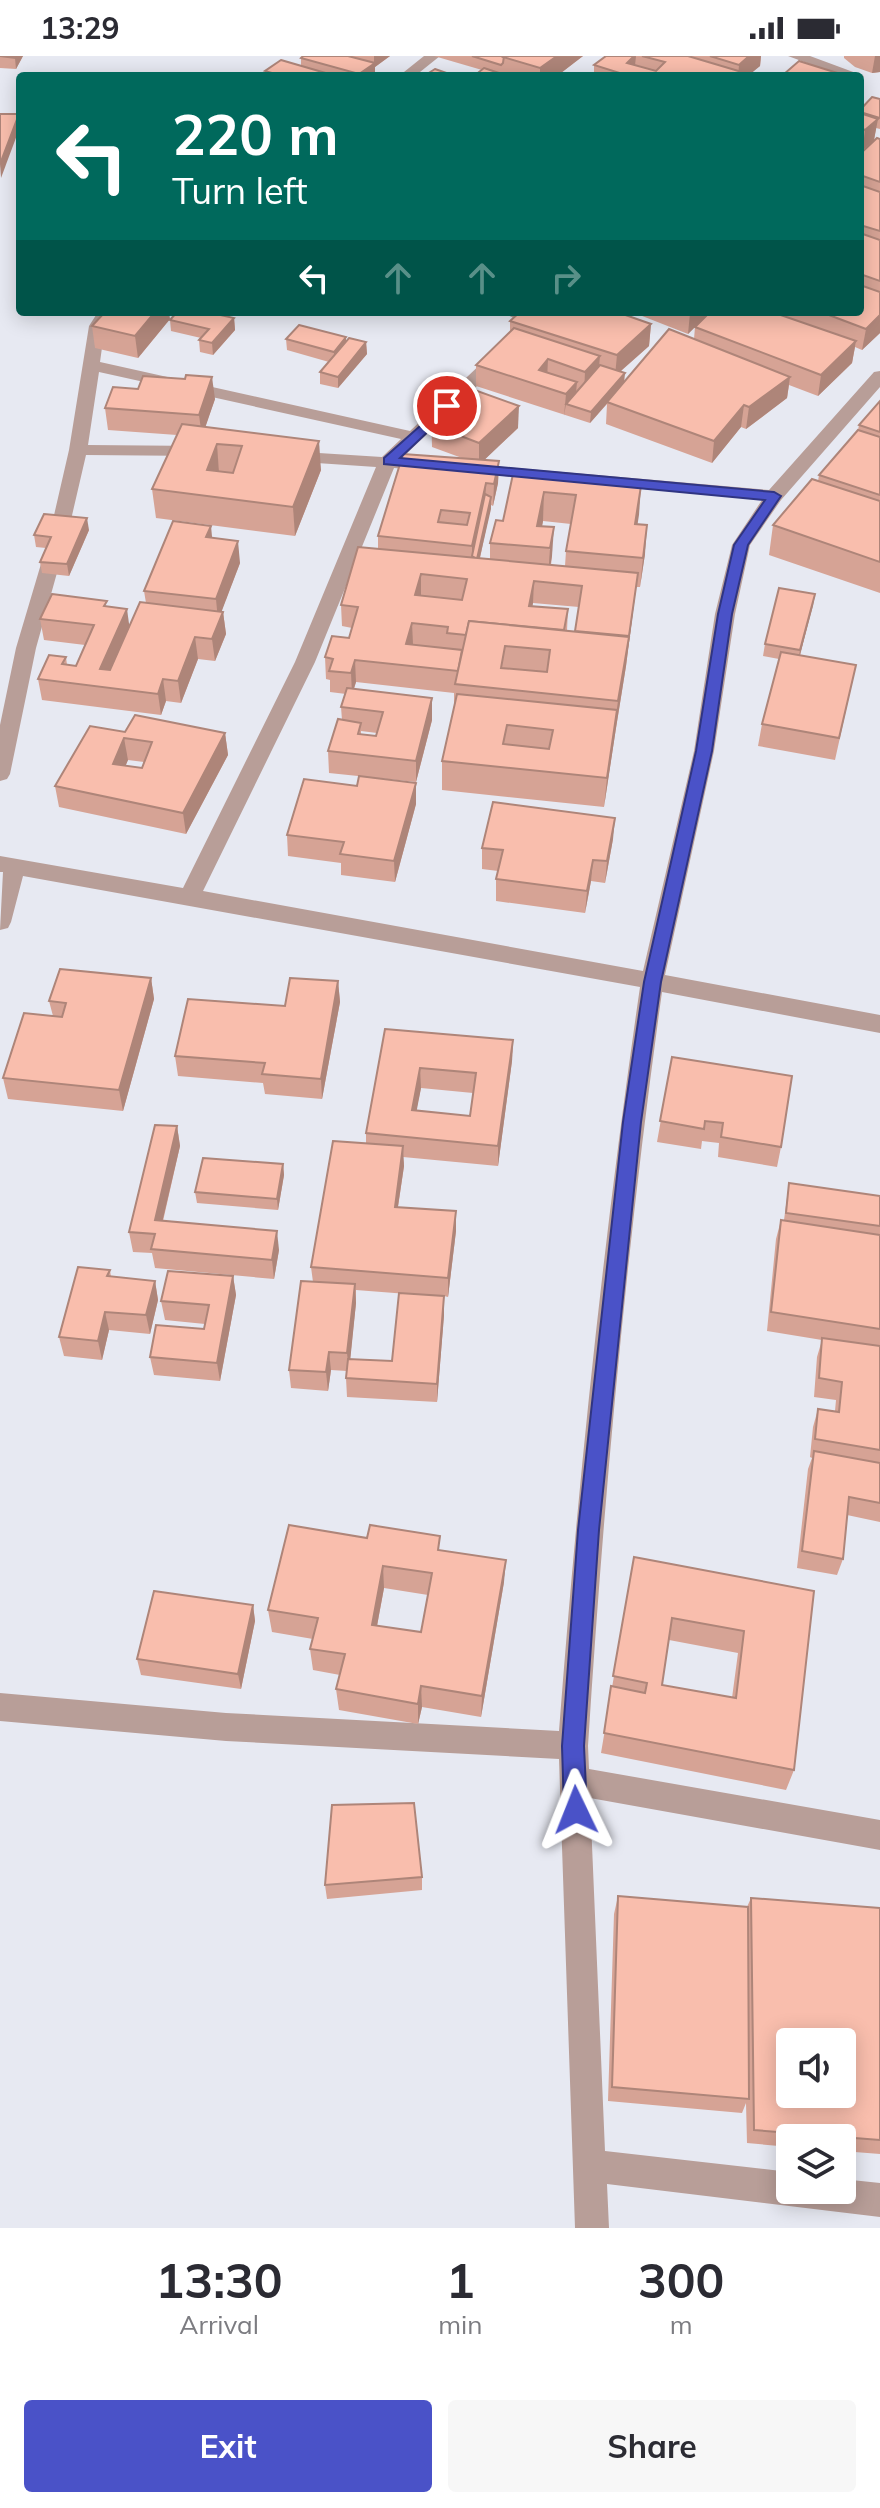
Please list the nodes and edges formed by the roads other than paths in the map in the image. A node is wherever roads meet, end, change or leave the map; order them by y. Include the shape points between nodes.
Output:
1 (433, 56) edge
2 (795, 56) edge
3 (827, 60) edge
4 (411, 72) edge
5 (850, 72) edge
6 (103, 316) edge
7 (541, 317) edge
8 (90, 365) junction
9 (880, 376) edge
10 (414, 437) junction
11 (78, 450) junction
12 (225, 453) edge
13 (269, 455) edge
14 (388, 461) junction
15 (774, 496) junction
16 (0, 774) edge
17 (7, 866) edge
18 (190, 896) junction
19 (0, 922) edge
20 (652, 982) junction
21 (880, 1024) edge
22 (0, 1707) edge
23 (573, 1746) junction
24 (575, 1781) junction
25 (880, 1835) edge
26 (588, 2165) junction
27 (776, 2188) edge
28 (856, 2197) edge
29 (880, 2200) edge
30 (592, 2228) edge

1 - 4 street
2 - 3 street
3 - 5 street
6 - 8 street
7 - 10 street
8 - 10 street
8 - 11 street
9 - 15 street
10 - 14 street
11 - 12 street
11 - 16 street via 26,648
13 - 14 street
14 - 15 street
14 - 18 street via 305,662
15 - 20 street via 741,545 704,751
17 - 18 street
17 - 19 street
18 - 20 street
20 - 21 street
20 - 23 street via 590,1515
22 - 23 street via 226,1727
23 - 24 street
24 - 25 street
24 - 26 street
26 - 27 street
26 - 30 street
28 - 29 street

